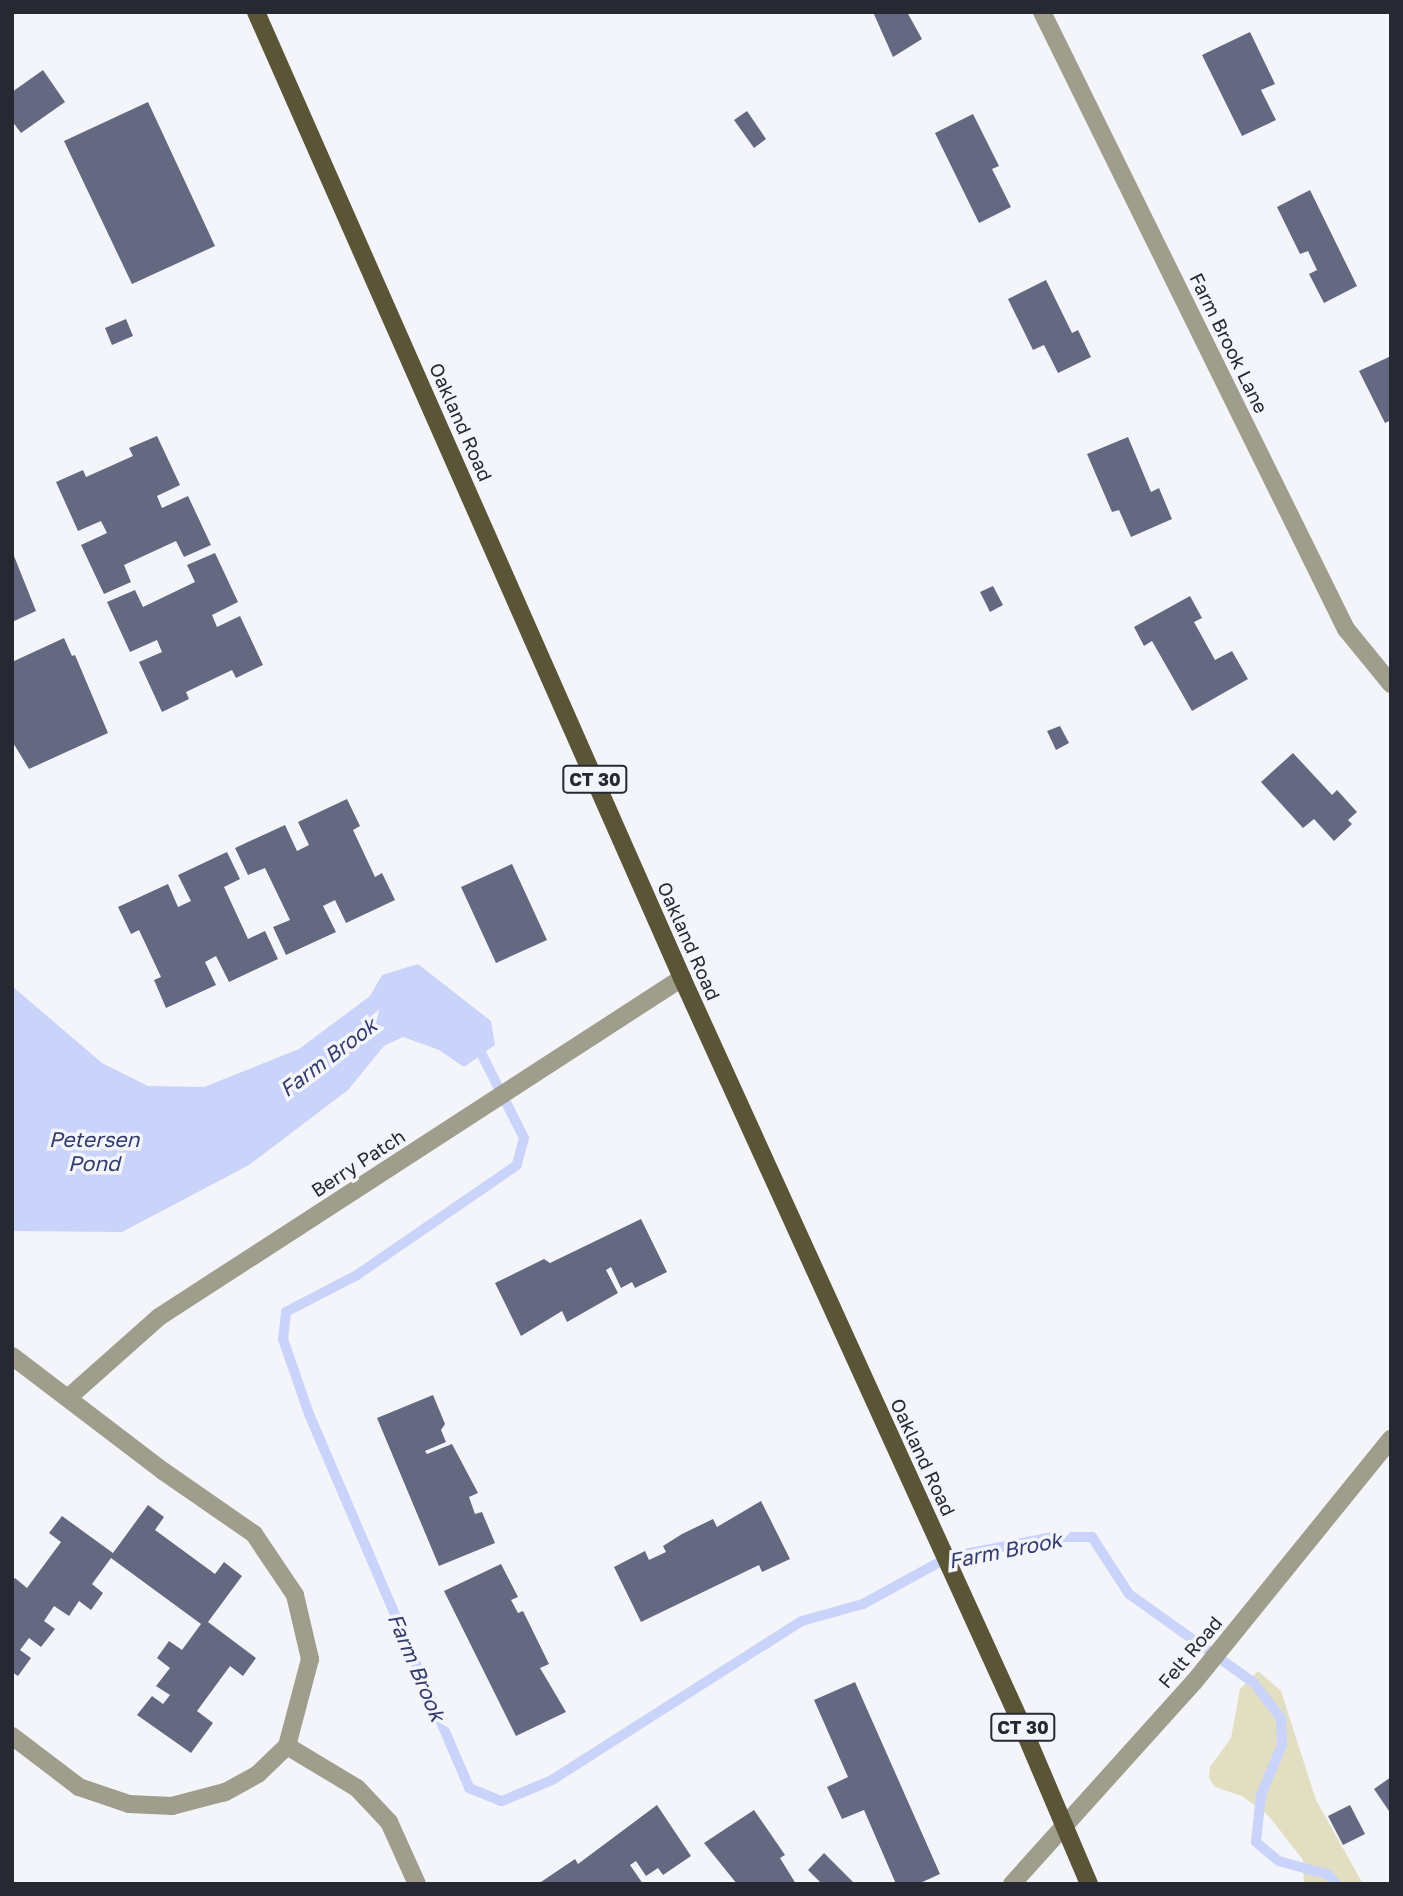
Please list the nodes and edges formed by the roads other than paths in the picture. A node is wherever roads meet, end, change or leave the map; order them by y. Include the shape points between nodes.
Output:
1 (256, 12) edge
2 (1042, 12) edge
3 (1391, 684) edge
4 (682, 978) junction
5 (12, 1356) edge
6 (69, 1397) junction
7 (1391, 1439) edge
8 (12, 1736) edge
9 (287, 1746) junction
10 (1064, 1826) junction
11 (417, 1884) edge
12 (1012, 1884) edge
13 (1089, 1884) edge

1 - 4 main road, Oakland Road / CT 30
2 - 3 street, Farm Brook Lane via 1346,629
4 - 6 street, Berry Patch via 159,1317
4 - 10 main road, Oakland Road / CT 30
5 - 6 street
6 - 9 street via 163,1472 254,1534 295,1595 310,1659
7 - 10 street, Felt Road via 1194,1682
8 - 9 street via 79,1787 129,1804 172,1806 225,1792
9 - 11 street via 357,1788 390,1822
10 - 12 street, Felt Road
10 - 13 main road, Oakland Road / CT 30

